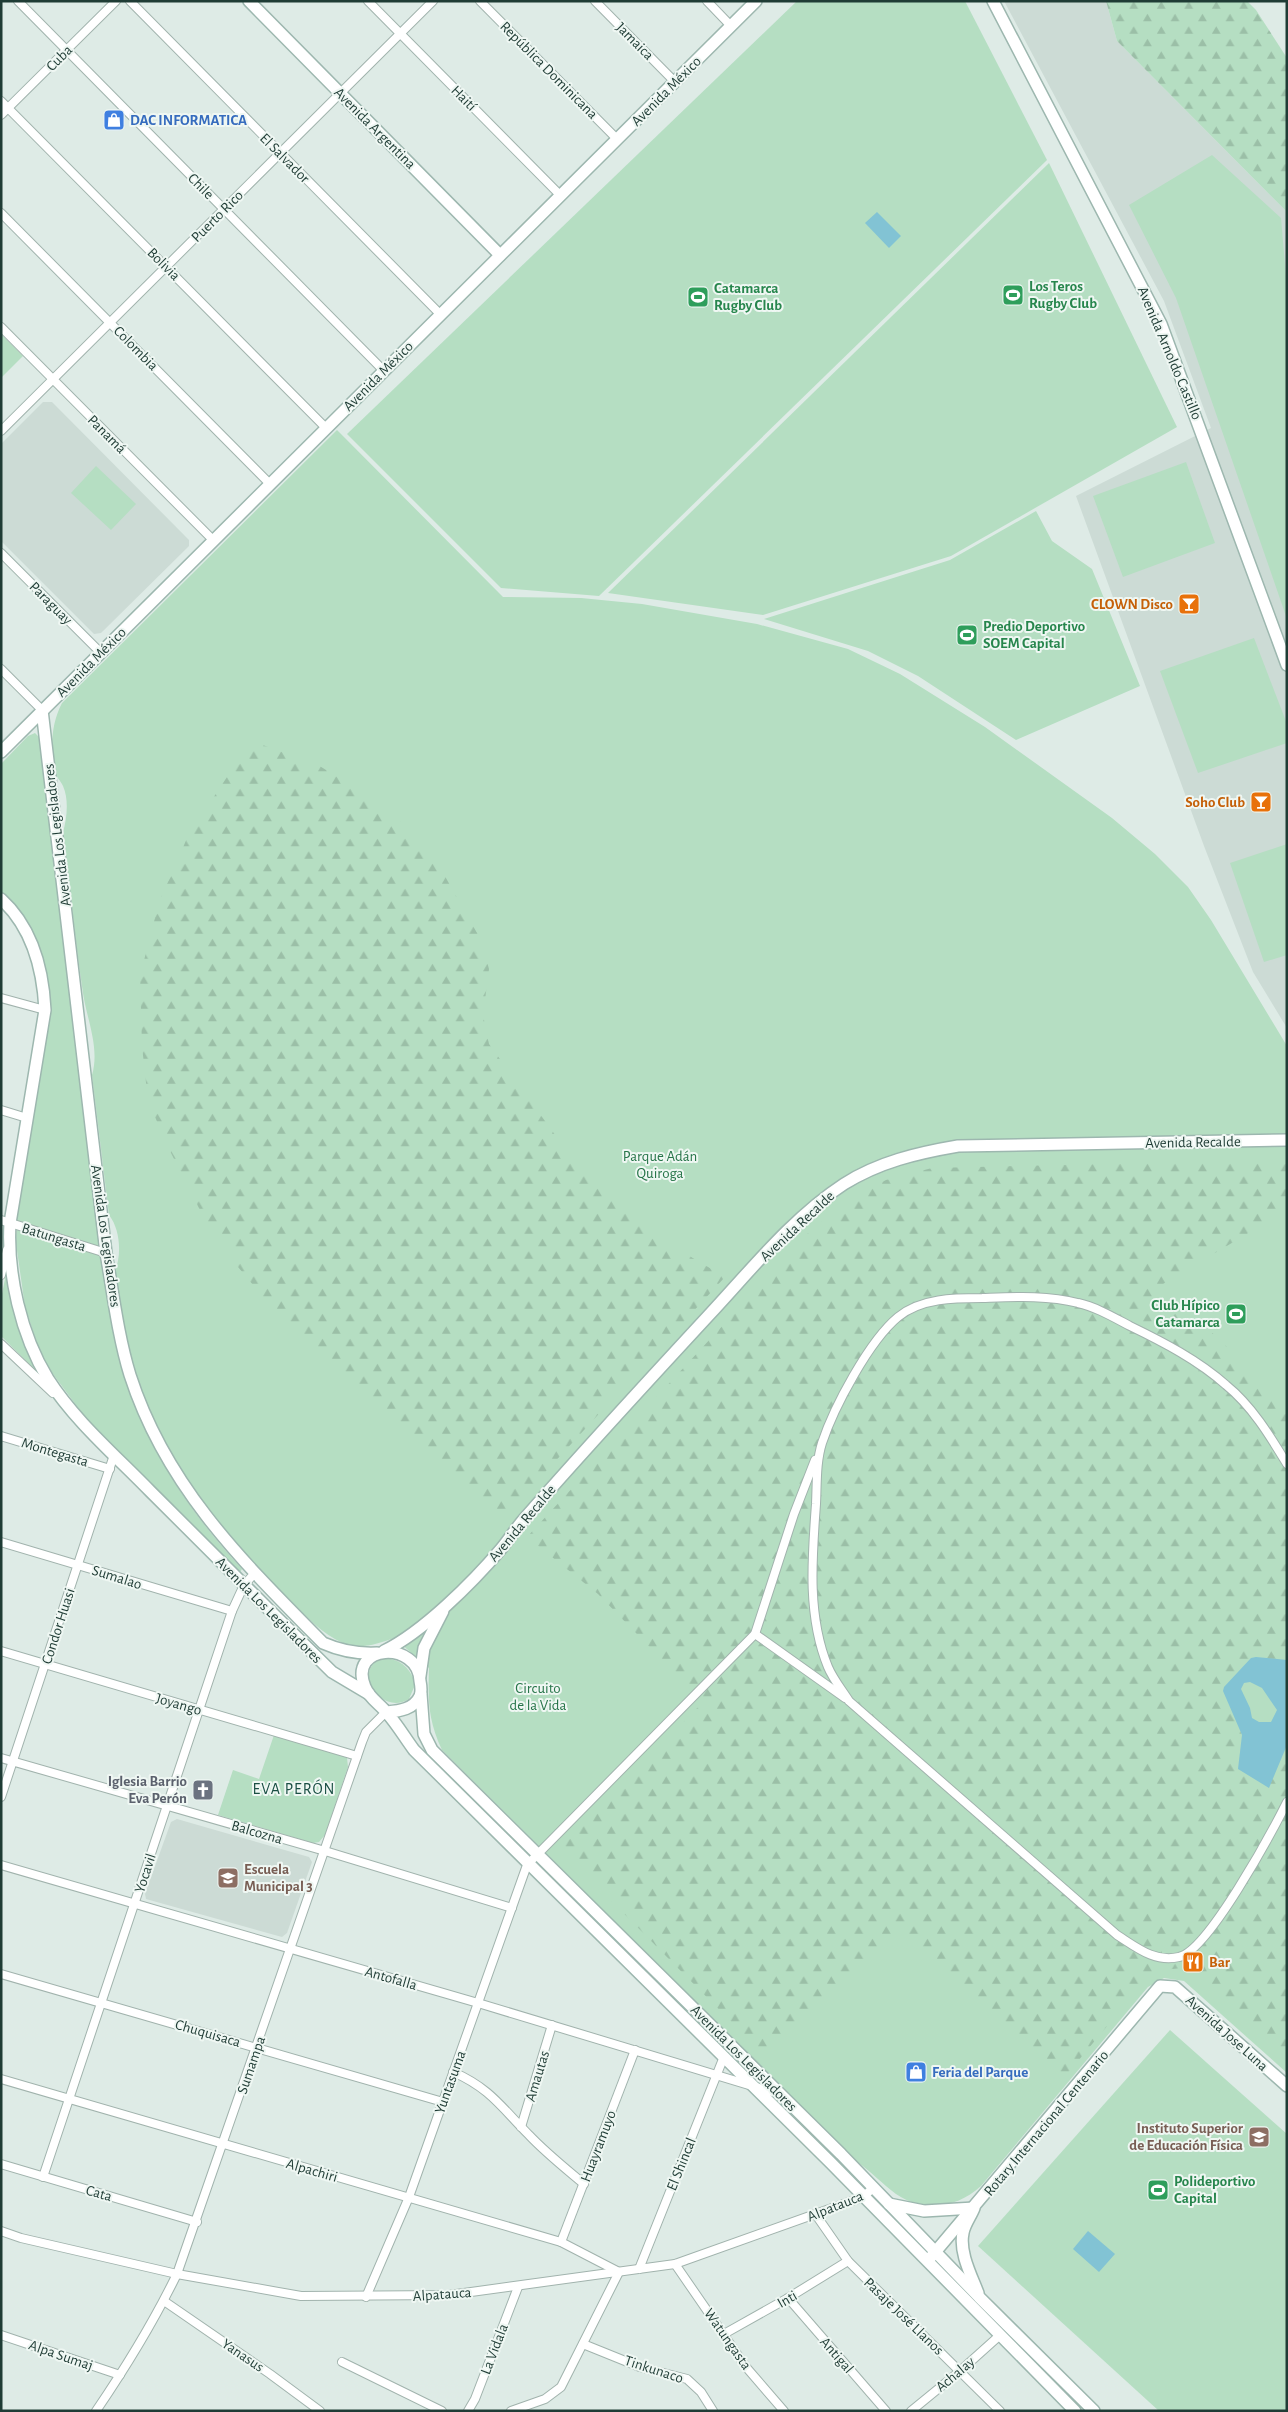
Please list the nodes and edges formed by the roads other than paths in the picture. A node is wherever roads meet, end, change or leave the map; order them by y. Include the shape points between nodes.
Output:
1 (18, 1) edge
2 (116, 1) edge
3 (130, 1) edge
4 (249, 1) edge
5 (368, 1) edge
6 (434, 1) edge
7 (480, 1) edge
8 (595, 1) edge
9 (707, 1) edge
10 (756, 1) edge
11 (993, 1) edge
12 (731, 26) junction
13 (401, 34) junction
14 (66, 50) junction
15 (675, 82) junction
16 (340, 94) junction
17 (1, 100) edge
18 (9, 108) junction
19 (1, 115) edge
20 (617, 139) junction
21 (281, 153) junction
22 (560, 195) junction
23 (224, 210) junction
24 (1, 213) edge
25 (500, 255) junction
26 (166, 267) junction
27 (440, 314) junction
28 (110, 323) junction
29 (1, 328) edge
30 (384, 371) junction
31 (53, 380) junction
32 (326, 428) junction
33 (1, 431) edge
34 (270, 484) junction
35 (213, 540) junction
36 (1, 553) edge
37 (100, 652) junction
38 (1287, 665) edge
39 (1, 670) edge
40 (42, 710) junction
41 (1, 752) edge
42 (1, 899) edge
43 (1, 998) edge
44 (45, 1010) junction
45 (1, 1110) edge
46 (27, 1118) junction
47 (1287, 1140) edge
48 (6, 1222) edge
49 (9, 1242) junction
50 (106, 1253) junction
51 (1, 1274) edge
52 (1, 1344) edge
53 (67, 1406) junction
54 (1, 1436) edge
55 (822, 1444) junction
56 (114, 1455) junction
57 (1287, 1464) edge
58 (110, 1469) junction
59 (1, 1542) edge
60 (78, 1565) junction
61 (254, 1574) junction
62 (244, 1585) junction
63 (448, 1603) junction
64 (232, 1611) junction
65 (755, 1634) junction
66 (1, 1651) edge
67 (380, 1652) junction
68 (45, 1664) junction
69 (420, 1676) junction
70 (421, 1692) junction
71 (369, 1694) junction
72 (849, 1701) junction
73 (199, 1710) junction
74 (387, 1712) junction
75 (357, 1756) junction
76 (1, 1758) edge
77 (13, 1762) junction
78 (1, 1797) edge
79 (1287, 1802) edge
80 (167, 1806) junction
81 (325, 1851) junction
82 (538, 1854) junction
83 (1, 1865) edge
84 (527, 1865) junction
85 (134, 1904) junction
86 (512, 1908) junction
87 (291, 1949) junction
88 (1, 1974) edge
89 (1165, 1985) joint
90 (101, 2003) junction
91 (478, 2003) junction
92 (552, 2025) junction
93 (257, 2048) junction
94 (635, 2050) junction
95 (723, 2059) junction
96 (453, 2072) junction
97 (716, 2075) junction
98 (1, 2079) edge
99 (751, 2086) junction
100 (1287, 2086) edge
101 (780, 2094) junction
102 (69, 2099) junction
103 (443, 2102) junction
104 (521, 2127) junction
105 (223, 2144) junction
106 (1, 2164) edge
107 (43, 2177) junction
108 (584, 2184) junction
109 (873, 2188) junction
110 (863, 2197) junction
111 (408, 2198) junction
112 (889, 2204) junction
113 (974, 2208) junction
114 (816, 2215) junction
115 (196, 2222) junction
116 (1, 2231) edge
117 (562, 2242) junction
118 (935, 2252) junction
119 (848, 2261) junction
120 (926, 2262) junction
121 (675, 2264) junction
122 (639, 2269) junction
123 (619, 2272) junction
124 (178, 2274) junction
125 (518, 2287) junction
126 (366, 2297) junction
127 (979, 2297) junction
128 (788, 2298) junction
129 (164, 2301) junction
130 (1, 2334) edge
131 (724, 2334) junction
132 (999, 2336) junction
133 (584, 2344) junction
134 (342, 2362) dead end
135 (960, 2371) junction
136 (120, 2376) junction
137 (96, 2411) edge
138 (320, 2411) edge
139 (442, 2411) edge
140 (468, 2411) edge
141 (511, 2411) edge
142 (713, 2411) edge
143 (784, 2411) edge
144 (886, 2411) edge
145 (911, 2411) edge
146 (1000, 2411) edge
147 (1074, 2411) edge
148 (1094, 2411) edge

1 - 14 street, Chile
2 - 14 street, Cuba
3 - 21 street, El Salvador
4 - 16 main road, Avenida Argentina
5 - 13 street, Haití
6 - 13 street, Puerto Rico
7 - 20 street, República Dominicana
8 - 15 street, Jamaica
9 - 12 street
10 - 12 main road, Avenida México
11 - 38 main road, Avenida Arnoldo Castillo via 1161,324
12 - 15 main road, Avenida México
13 - 16 street, Puerto Rico
13 - 22 street, Haití
14 - 18 street, Cuba
14 - 23 street, Chile
15 - 20 main road, Avenida México
16 - 21 street, Puerto Rico
16 - 25 main road, Avenida Argentina
17 - 18 street, Bolivia
18 - 19 street, Cuba
18 - 26 street, Bolivia
20 - 22 main road, Avenida México
21 - 23 street, Puerto Rico
21 - 27 street, El Salvador
22 - 25 main road, Avenida México
23 - 26 street, Puerto Rico
23 - 30 street, Chile
24 - 28 street, Colombia
25 - 27 main road, Avenida México
26 - 28 street, Puerto Rico
26 - 32 street, Bolivia
27 - 30 main road, Avenida México
28 - 31 street, Puerto Rico
28 - 34 street, Colombia
29 - 31 street, Panamá
30 - 32 main road, Avenida México
31 - 33 street, Puerto Rico
31 - 35 street, Panamá
32 - 34 main road, Avenida México
34 - 35 main road, Avenida México
35 - 37 main road, Avenida México
36 - 37 street, Paraguay
37 - 40 main road, Avenida México
39 - 40 street
40 - 41 main road, Avenida México
40 - 50 main road, Avenida Los Legisladores
42 - 44 main road, Avenida Los Legisladores via 30,938 43,980
43 - 44 street
44 - 46 main road, Avenida Los Legisladores
45 - 46 street
46 - 48 main road, Avenida Los Legisladores
47 - 63 main road, Avenida Recalde via 958,1146 915,1153 877,1166 853,1179 819,1202 791,1228 569,1467 490,1561
48 - 49 main road, Avenida Los Legisladores
48 - 50 street, Batungasta
49 - 51 street
49 - 53 main road, Avenida Los Legisladores via 27,1334 47,1378
50 - 61 main road, Avenida Los Legisladores via 130,1375 146,1418 188,1494
52 - 53 street
53 - 56 main road, Avenida Los Legisladores
54 - 58 street, Montegasta
55 - 57 street via 838,1404 858,1369 898,1317 934,1301 961,1298 1050,1299 1089,1306 1169,1346 1226,1384 1270,1436
55 - 65 street via 794,1514
55 - 72 street via 812,1537 814,1608 829,1670
56 - 58 street, Condor Huasi
56 - 62 main road, Avenida Los Legisladores
58 - 60 street, Condor Huasi
59 - 60 street, Sumalao
60 - 64 street, Sumalao
60 - 68 street, Condor Huasi
61 - 62 street, Yocavil
61 - 67 main road, Avenida Los Legisladores via 323,1643 356,1653
62 - 64 street, Yocavil
62 - 71 main road, Avenida Los Legisladores via 332,1672
63 - 67 main road, Avenida Recalde via 406,1638
63 - 69 main road, Avenida Recalde via 426,1643
64 - 73 street, Yocavil
65 - 72 street
65 - 82 street
66 - 68 street, Joyango
67 - 69 main road via 406,1657
67 - 71 main road via 366,1662 362,1673
68 - 73 street, Joyango
68 - 77 street, Condor Huasi
69 - 70 main road
70 - 74 main road via 412,1706
70 - 82 main road, Avenida Los Legisladores via 424,1734 432,1750
71 - 74 main road
72 - 79 street via 1117,1935 1149,1955 1166,1959 1190,1953 1226,1907 1267,1842
73 - 75 street, Joyango
73 - 80 street, Yocavil
74 - 75 street, Sumampa via 366,1732
74 - 84 main road, Avenida Los Legisladores via 414,1750
75 - 81 street, Sumampa
76 - 77 street, Balcozna
77 - 78 street, Condor Huasi
77 - 80 street, Balcozna
80 - 81 street, Balcozna
80 - 85 street, Yocavil
81 - 86 street, Balcozna
81 - 87 street, Sumampa
82 - 84 street
82 - 101 main road, Avenida Los Legisladores
83 - 85 street, Antofalla
84 - 86 street, Yuntasuma
84 - 95 main road, Avenida Los Legisladores
85 - 87 street, Antofalla
85 - 90 street, Yocavil
86 - 91 street, Yuntasuma
87 - 91 street, Antofalla
87 - 93 street, Sumampa
88 - 90 street, Chuquisaca
89 - 100 main road, Avenida Jose Luna via 1176,1987
89 - 113 main road, Rotary Internacional Centenario via 1156,1990
90 - 93 street, Chuquisaca
90 - 102 street, Yocavil
91 - 92 street, Antofalla
91 - 96 street, Yuntasuma
92 - 94 street, Antofalla
92 - 104 street, Amautas
93 - 103 street, Chuquisaca
93 - 105 street, Sumampa
94 - 97 street, Antofalla
94 - 108 street, Huayramuyo
95 - 97 street, El Shincal
95 - 99 main road, Avenida Los Legisladores
96 - 103 street, Yuntasuma
96 - 104 street via 487,2091
97 - 99 street, Antofalla
97 - 122 street, El Shincal
98 - 102 street, Alpachiri
99 - 101 street, Antofalla
99 - 110 main road, Avenida Los Legisladores
101 - 109 main road, Avenida Los Legisladores
102 - 105 street, Alpachiri
102 - 107 street, Yocavil
103 - 111 street, Yuntasuma
104 - 108 street
105 - 111 street, Alpachiri
105 - 115 street, Sumampa
106 - 107 street, Cata
107 - 115 street, Cata
108 - 117 street, Huayramuyo
109 - 110 street, Alpatauca
109 - 112 main road, Avenida Los Legisladores
110 - 114 street, Alpatauca
110 - 120 main road, Avenida Los Legisladores
111 - 117 street, Alpachiri
111 - 126 street, Yuntasuma
112 - 113 main road via 924,2212
112 - 118 main road, Avenida Los Legisladores
113 - 118 main road, Rotary Internacional Centenario
113 - 127 main road via 963,2232 962,2244
114 - 119 street, Pasaje José Llanos
114 - 121 street, Alpatauca
115 - 124 street, Sumampa
116 - 124 street, Alpatauca
117 - 123 street, Alpachiri
118 - 120 main road, Rotary Internacional Centenario
118 - 127 main road, Avenida Los Legisladores
119 - 128 street, Inti
119 - 135 street, Pasaje José Llanos
120 - 132 main road, Avenida Los Legisladores
121 - 122 street, Alpatauca
121 - 131 street, Watungasta
122 - 123 street, Alpatauca
123 - 125 street, Alpatauca
123 - 133 street
124 - 126 street, Alpatauca via 301,2296
124 - 129 street, Sumampa
125 - 126 street, Alpatauca via 449,2295
125 - 140 street, La Vidala
127 - 148 main road, Avenida Los Legisladores
128 - 131 street, Inti
128 - 144 street, Antigal
129 - 136 street, Sumampa
129 - 138 street, Yanasus
130 - 136 street, Alpa Sumaj
131 - 143 street, Watungasta via 746,2367
132 - 135 street, Achalay
132 - 147 main road, Avenida Los Legisladores
133 - 141 street via 554,2394
133 - 142 street, Tinkunaco via 640,2367 687,2379 701,2392
134 - 139 street
135 - 145 street, Achalay
135 - 146 street, Pasaje José Llanos
136 - 137 street, Sumampa

